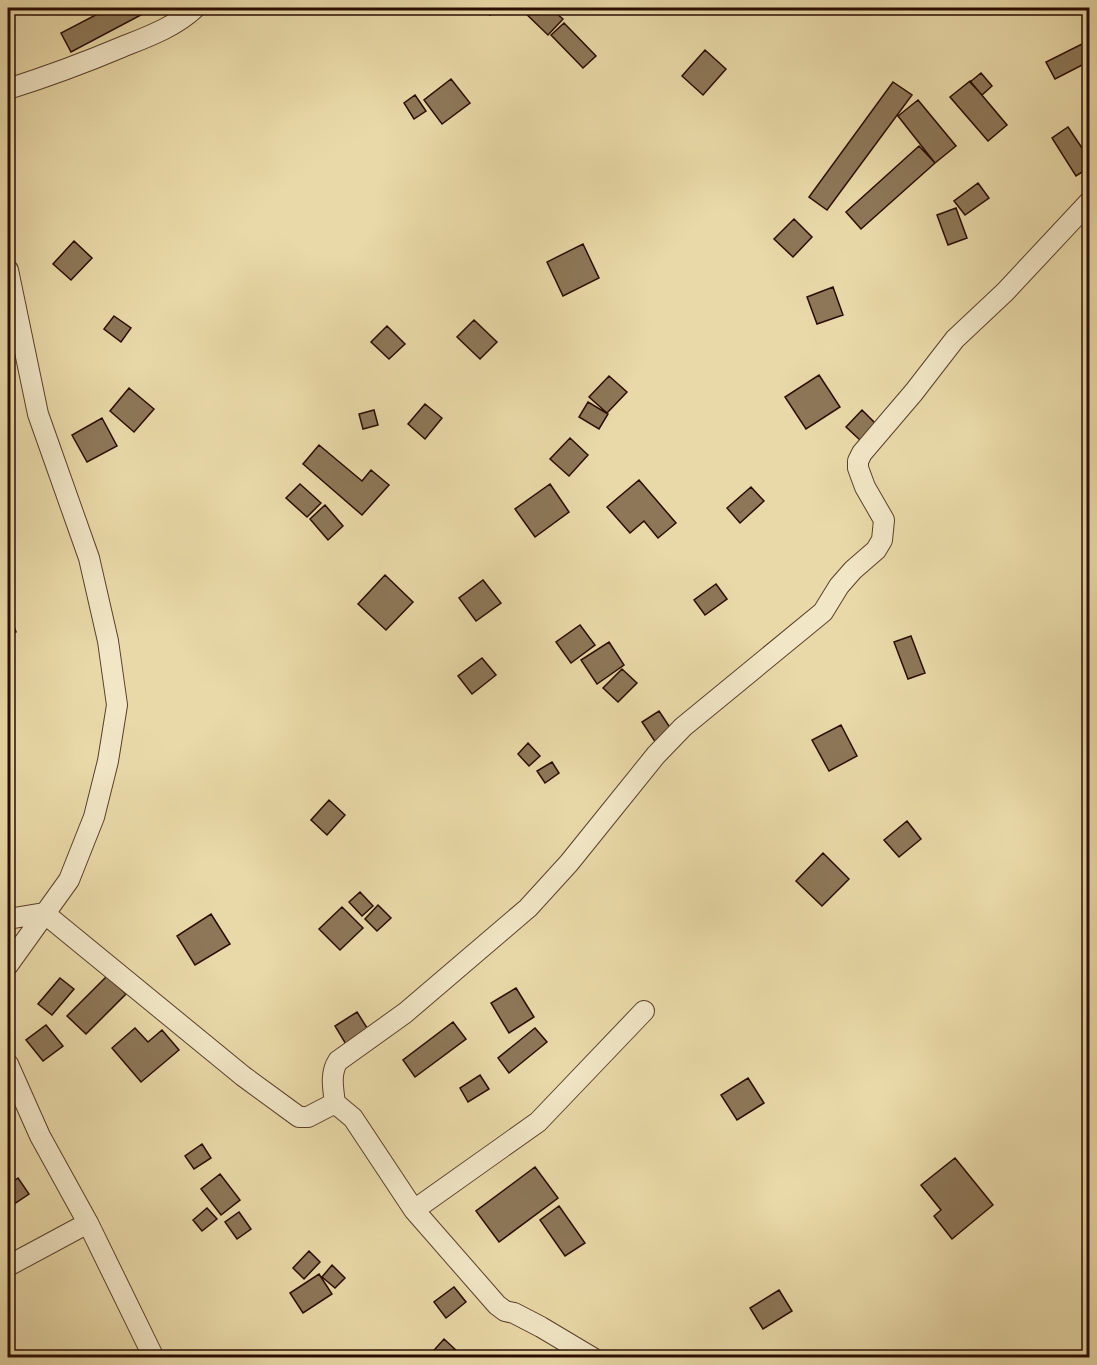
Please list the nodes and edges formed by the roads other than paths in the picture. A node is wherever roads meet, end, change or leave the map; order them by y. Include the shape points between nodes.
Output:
1 (195, 8) edge
2 (8, 89) edge
3 (1089, 201) edge
4 (8, 270) edge
5 (44, 913) junction
6 (8, 919) edge
7 (8, 965) edge
8 (644, 1011) dead end
9 (8, 1064) edge
10 (335, 1103) junction
11 (414, 1210) junction
12 (88, 1223) junction
13 (8, 1266) edge
14 (154, 1358) edge
15 (593, 1358) edge

1 - 2 street via 157,33
3 - 10 street via 1005,292 955,339 862,453 858,461 862,478 884,520 882,540 876,550 839,586 823,612 683,727 528,908 405,1013 338,1061 333,1075
4 - 5 street via 38,414 89,558 108,641 117,705 93,817 69,880
5 - 6 street
5 - 7 street
5 - 10 street via 299,1118
8 - 11 street via 538,1122
9 - 12 street via 40,1136
10 - 11 street via 352,1118
11 - 15 street via 497,1305
12 - 13 street
12 - 14 street

